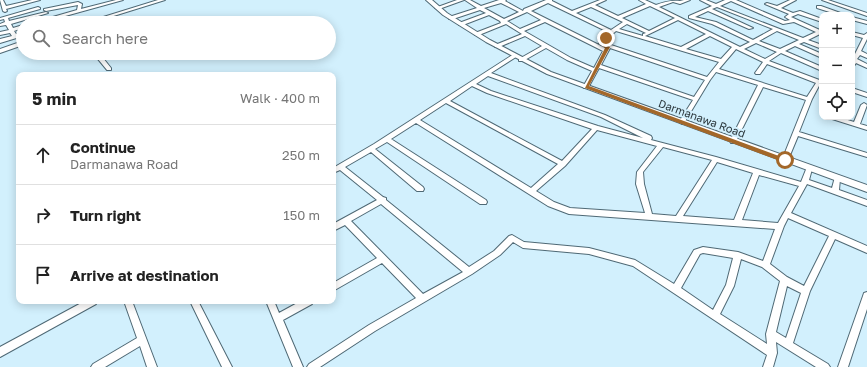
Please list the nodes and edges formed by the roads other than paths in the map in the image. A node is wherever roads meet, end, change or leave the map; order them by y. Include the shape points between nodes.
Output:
1 (1, 0) edge
2 (38, 0) edge
3 (121, 0) edge
4 (162, 0) edge
5 (429, 0) edge
6 (462, 0) edge
7 (467, 0) edge
8 (549, 0) edge
9 (604, 0) edge
10 (640, 0) edge
11 (688, 0) edge
12 (702, 0) edge
13 (729, 0) edge
14 (732, 0) edge
15 (772, 0) edge
16 (794, 0) edge
17 (824, 0) edge
18 (112, 1) edge
19 (502, 1) edge
20 (651, 4) junction
21 (591, 5) junction
22 (716, 5) junction
23 (656, 7) junction
24 (820, 7) dead end
25 (4, 8) junction
26 (38, 8) dead end
27 (437, 8) junction
28 (480, 8) junction
29 (777, 8) junction
30 (707, 9) junction
31 (79, 10) junction
32 (129, 10) junction
33 (524, 11) junction
34 (572, 12) junction
35 (834, 12) edge
36 (489, 14) junction
37 (792, 14) junction
38 (867, 15) edge
39 (30, 16) edge
40 (55, 16) edge
41 (109, 16) edge
42 (692, 17) junction
43 (4, 18) edge
44 (452, 18) junction
45 (618, 18) junction
46 (729, 18) junction
47 (855, 19) edge
48 (16, 20) edge
49 (545, 20) junction
50 (681, 20) junction
51 (794, 20) junction
52 (819, 20) edge
53 (504, 22) junction
54 (626, 22) junction
55 (762, 22) junction
56 (7, 23) junction
57 (867, 23) edge
58 (461, 24) junction
59 (717, 25) junction
60 (0, 26) edge
61 (751, 28) junction
62 (16, 29) edge
63 (777, 29) junction
64 (613, 30) junction
65 (11, 31) junction
66 (519, 31) junction
67 (819, 31) edge
68 (648, 32) junction
69 (736, 33) junction
70 (855, 33) edge
71 (0, 34) edge
72 (477, 34) junction
73 (525, 34) junction
74 (710, 34) junction
75 (866, 35) edge
76 (15, 37) joint
77 (640, 38) junction
78 (802, 40) junction
79 (0, 41) edge
80 (755, 41) junction
81 (794, 44) junction
82 (16, 45) edge
83 (497, 46) junction
84 (545, 46) junction
85 (819, 46) edge
86 (861, 47) edge
87 (737, 48) junction
88 (607, 49) junction
89 (680, 49) junction
90 (0, 51) edge
91 (781, 51) junction
92 (819, 55) edge
93 (867, 56) edge
94 (518, 58) junction
95 (855, 58) edge
96 (102, 60) edge
97 (722, 61) junction
98 (767, 62) junction
99 (855, 62) edge
100 (867, 66) edge
101 (819, 67) edge
102 (596, 68) junction
103 (109, 69) dead end
104 (715, 70) junction
105 (488, 74) junction
106 (758, 74) dead end
107 (708, 79) junction
108 (819, 83) edge
109 (472, 84) junction
110 (761, 84) junction
111 (819, 84) edge
112 (586, 87) junction
113 (855, 91) edge
114 (866, 93) edge
115 (696, 99) junction
116 (809, 99) junction
117 (446, 101) junction
118 (864, 105) dead end
119 (416, 120) junction
120 (840, 120) edge
121 (682, 122) junction
122 (856, 125) junction
123 (596, 128) junction
124 (867, 128) edge
125 (795, 133) junction
126 (387, 139) junction
127 (733, 141) junction
128 (653, 142) junction
129 (662, 144) junction
130 (371, 149) junction
131 (867, 155) edge
132 (716, 159) junction
133 (785, 160) junction
134 (563, 164) junction
135 (340, 167) junction
136 (336, 169) edge
137 (809, 169) junction
138 (757, 171) junction
139 (837, 179) junction
140 (804, 183) junction
141 (420, 189) dead end
142 (867, 189) edge
143 (835, 191) junction
144 (531, 192) junction
145 (383, 200) junction
146 (484, 202) dead end
147 (867, 203) edge
148 (786, 214) junction
149 (650, 216) junction
150 (678, 218) junction
151 (346, 221) junction
152 (737, 223) junction
153 (336, 226) edge
154 (780, 226) junction
155 (833, 235) junction
156 (867, 250) edge
157 (738, 255) junction
158 (383, 259) junction
159 (765, 265) junction
160 (470, 272) junction
161 (784, 280) junction
162 (336, 285) edge
163 (676, 289) junction
164 (806, 291) junction
165 (867, 296) edge
166 (422, 299) junction
167 (88, 304) edge
168 (129, 304) edge
169 (196, 304) edge
170 (271, 304) edge
171 (304, 304) edge
172 (715, 315) junction
173 (277, 319) junction
174 (771, 334) junction
175 (142, 340) junction
176 (788, 345) junction
177 (0, 352) edge
178 (772, 353) junction
179 (96, 367) edge
180 (152, 367) edge
181 (227, 367) edge
182 (298, 367) edge
183 (312, 367) edge
184 (768, 367) edge
185 (824, 367) edge
186 (843, 367) edge

1 - 25 street
2 - 25 street
3 - 18 street
4 - 32 street
5 - 27 street, Darmanawa Road
6 - 27 street
7 - 28 street
8 - 33 street
8 - 34 street
9 - 21 street
10 - 20 street
11 - 23 street via 679,3 673,0
12 - 22 street
13 - 22 street
14 - 51 street via 785,23
15 - 29 street via 766,3
16 - 29 street
17 - 38 street
18 - 31 street
18 - 32 street
19 - 28 street
19 - 33 street
20 - 23 street
20 - 45 street
21 - 34 street
21 - 45 street
22 - 30 street
22 - 55 street
23 - 50 street
24 - 35 street
25 - 43 street
26 - 43 street
27 - 44 street, Darmanawa Road
28 - 36 street
28 - 44 street
29 - 37 street
30 - 42 street
30 - 46 street
31 - 39 street via 78,3
31 - 40 street
32 - 41 street
33 - 49 street
33 - 53 street
34 - 64 street
36 - 53 street
36 - 58 street
37 - 51 street via 787,17
37 - 52 street via 799,13
42 - 50 street
42 - 59 street
43 - 56 street
44 - 58 street, Darmanawa Road
45 - 54 street
46 - 59 street
46 - 61 street
47 - 57 street
48 - 56 street
49 - 66 street
49 - 88 street
50 - 68 street
50 - 74 street
51 - 67 street
53 - 66 street
53 - 72 street
54 - 64 street
54 - 68 street
55 - 61 street
55 - 63 street
56 - 60 street
56 - 65 street
58 - 72 street, Darmanawa Road
59 - 69 street
61 - 69 street
62 - 65 street
63 - 78 street
63 - 80 street
64 - 77 street
64 - 88 street via 602,43
65 - 71 street
65 - 76 street
66 - 73 street
67 - 78 street
68 - 77 street
69 - 80 street
70 - 75 street
72 - 83 street, Darmanawa Road
73 - 83 street
73 - 84 street
74 - 87 street
74 - 89 street
75 - 86 street
76 - 79 street
77 - 89 street
78 - 81 street
78 - 85 street
80 - 87 street
80 - 91 street
81 - 91 street
81 - 92 street
82 - 90 street
83 - 94 street, Darmanawa Road
84 - 94 street
84 - 102 street via 569,59
86 - 93 street
86 - 95 street
87 - 97 street
87 - 98 street
88 - 102 street
88 - 107 street
89 - 97 street
91 - 98 street
91 - 101 street
94 - 105 street
94 - 112 street, Darmanawa Road
96 - 103 street
97 - 104 street
98 - 106 street
98 - 108 street
99 - 100 street
102 - 112 street
102 - 115 street
104 - 107 street
104 - 110 street
105 - 109 street
105 - 128 street via 603,116 641,133
107 - 115 street
109 - 117 street
109 - 123 street
110 - 116 street
110 - 127 street
111 - 116 street
112 - 121 street, Darmanawa Road
113 - 114 street
115 - 121 street
116 - 125 street
117 - 119 street
117 - 134 street
118 - 122 street
119 - 126 street
119 - 144 street
120 - 122 street
121 - 127 street, Darmanawa Road
122 - 124 street
123 - 128 street
123 - 134 street
125 - 131 street
125 - 133 street
126 - 130 street
126 - 146 street
127 - 133 street, Darmanawa Road
128 - 129 street
129 - 132 street
129 - 149 street via 640,172 640,184
130 - 135 street
130 - 141 street
132 - 138 street
132 - 150 street
133 - 137 street, Darmanawa Road
134 - 144 street
135 - 136 street
135 - 145 street
137 - 139 street, Darmanawa Road
137 - 140 street
138 - 140 street
138 - 152 street
139 - 142 street, Darmanawa Road
139 - 143 street
140 - 143 street
140 - 148 street
143 - 147 street
144 - 149 street via 569,211
145 - 151 street
145 - 160 street
148 - 154 street
148 - 155 street
149 - 150 street
150 - 152 street
151 - 153 street
151 - 158 street
152 - 154 street
154 - 159 street
155 - 156 street
155 - 164 street
157 - 159 street
157 - 163 street via 699,250
157 - 172 street via 730,286
158 - 162 street
158 - 166 street
159 - 161 street
160 - 163 street via 497,253 512,238 523,245 589,251 630,261 641,265
160 - 166 street
161 - 164 street
161 - 174 street
163 - 172 street
164 - 176 street
165 - 186 street
166 - 183 street
167 - 177 street
168 - 175 street
169 - 181 street
170 - 173 street
171 - 173 street
172 - 178 street
173 - 182 street
174 - 176 street
174 - 178 street
175 - 179 street
175 - 180 street
176 - 185 street
178 - 184 street

